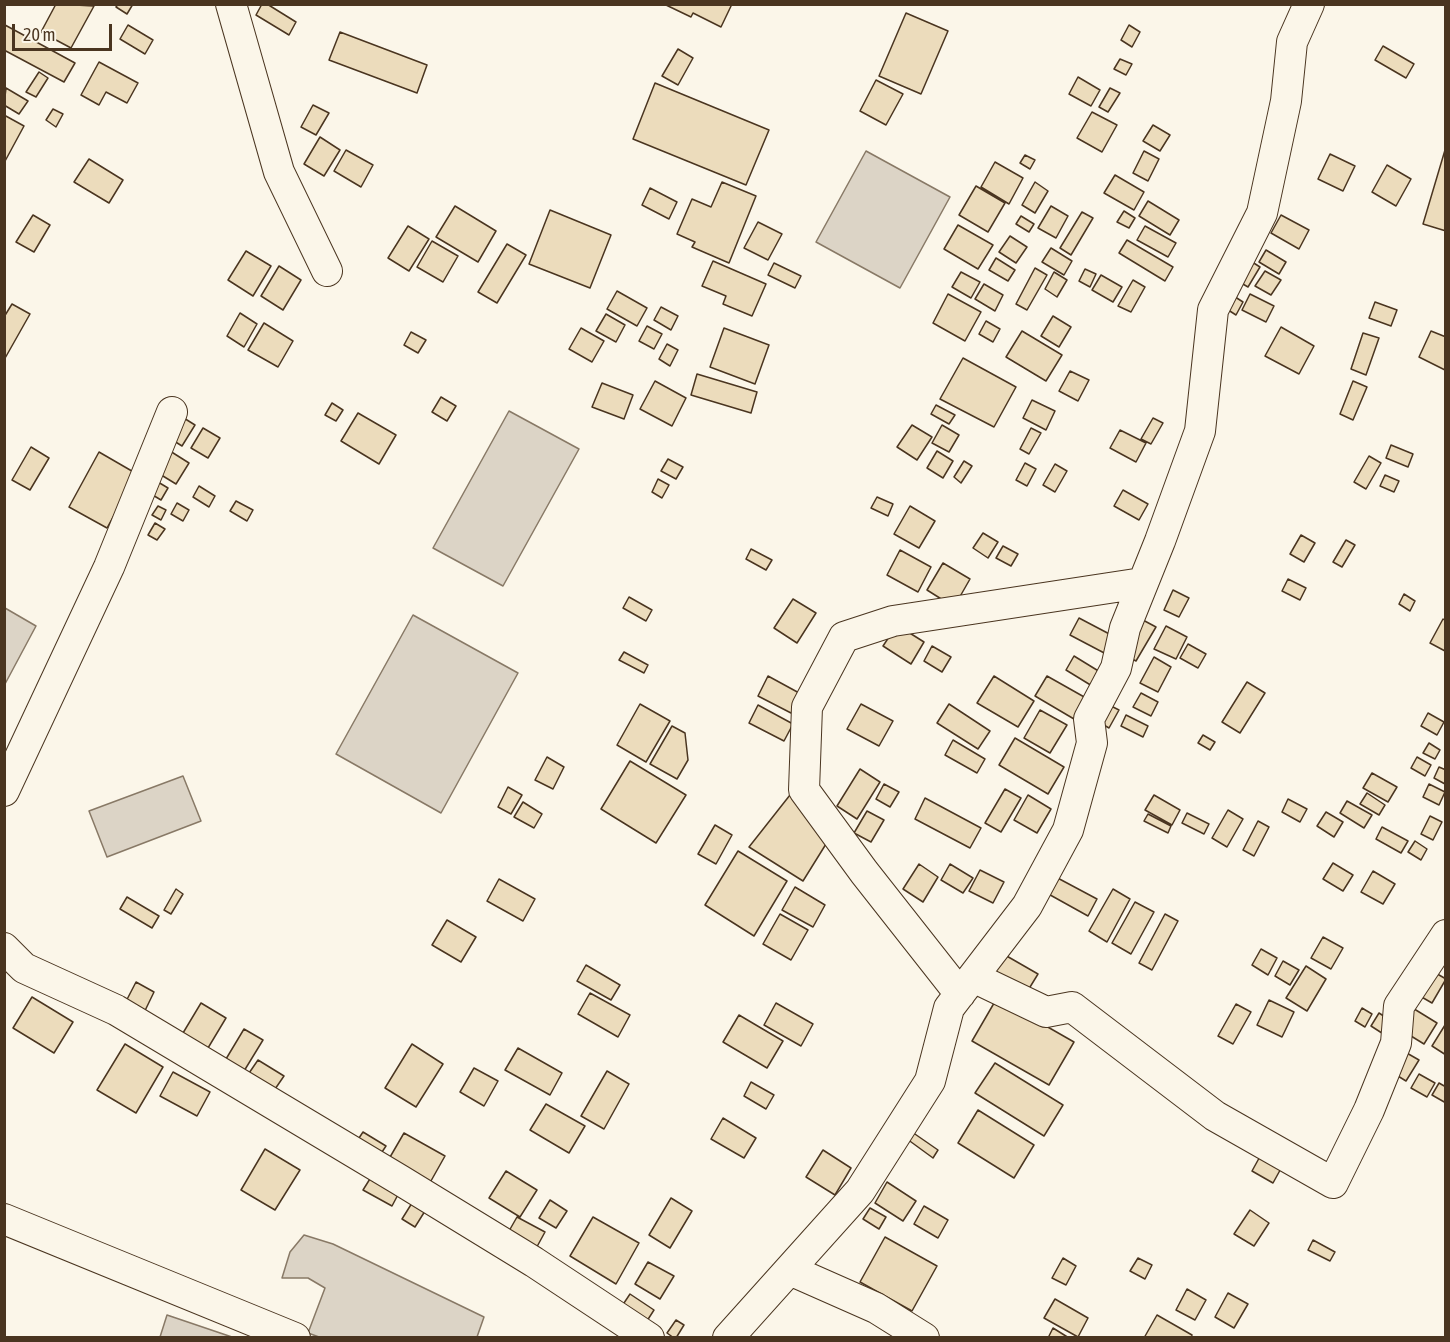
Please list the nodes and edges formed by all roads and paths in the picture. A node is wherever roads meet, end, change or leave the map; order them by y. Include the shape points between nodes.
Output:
1 (231, 4) edge
2 (1309, 4) edge
3 (327, 270) dead end
4 (172, 412) dead end
5 (1142, 583) junction
6 (4, 791) edge
7 (1446, 935) edge
8 (4, 948) edge
9 (966, 985) junction
10 (4, 1219) edge
11 (790, 1270) junction
12 (296, 1338) edge
13 (649, 1338) edge
14 (728, 1338) edge
15 (924, 1338) edge

1 - 3 street via 279,172
2 - 5 street via 1292,42 1286,101 1262,213 1214,310 1200,431
4 - 6 street via 109,567
5 - 9 street via 1125,628 1116,668 1089,719 1092,743 1068,830 1027,906
5 - 9 street via 893,621 844,637 807,707 804,790 864,872
7 - 9 street via 1399,1006 1396,1043 1333,1183 1215,1116 1072,1007 1046,1012
8 - 13 street via 24,968 116,1010 429,1197
9 - 11 street via 949,1008 930,1081 860,1191
10 - 12 street
11 - 14 street
11 - 15 street via 876,1308

